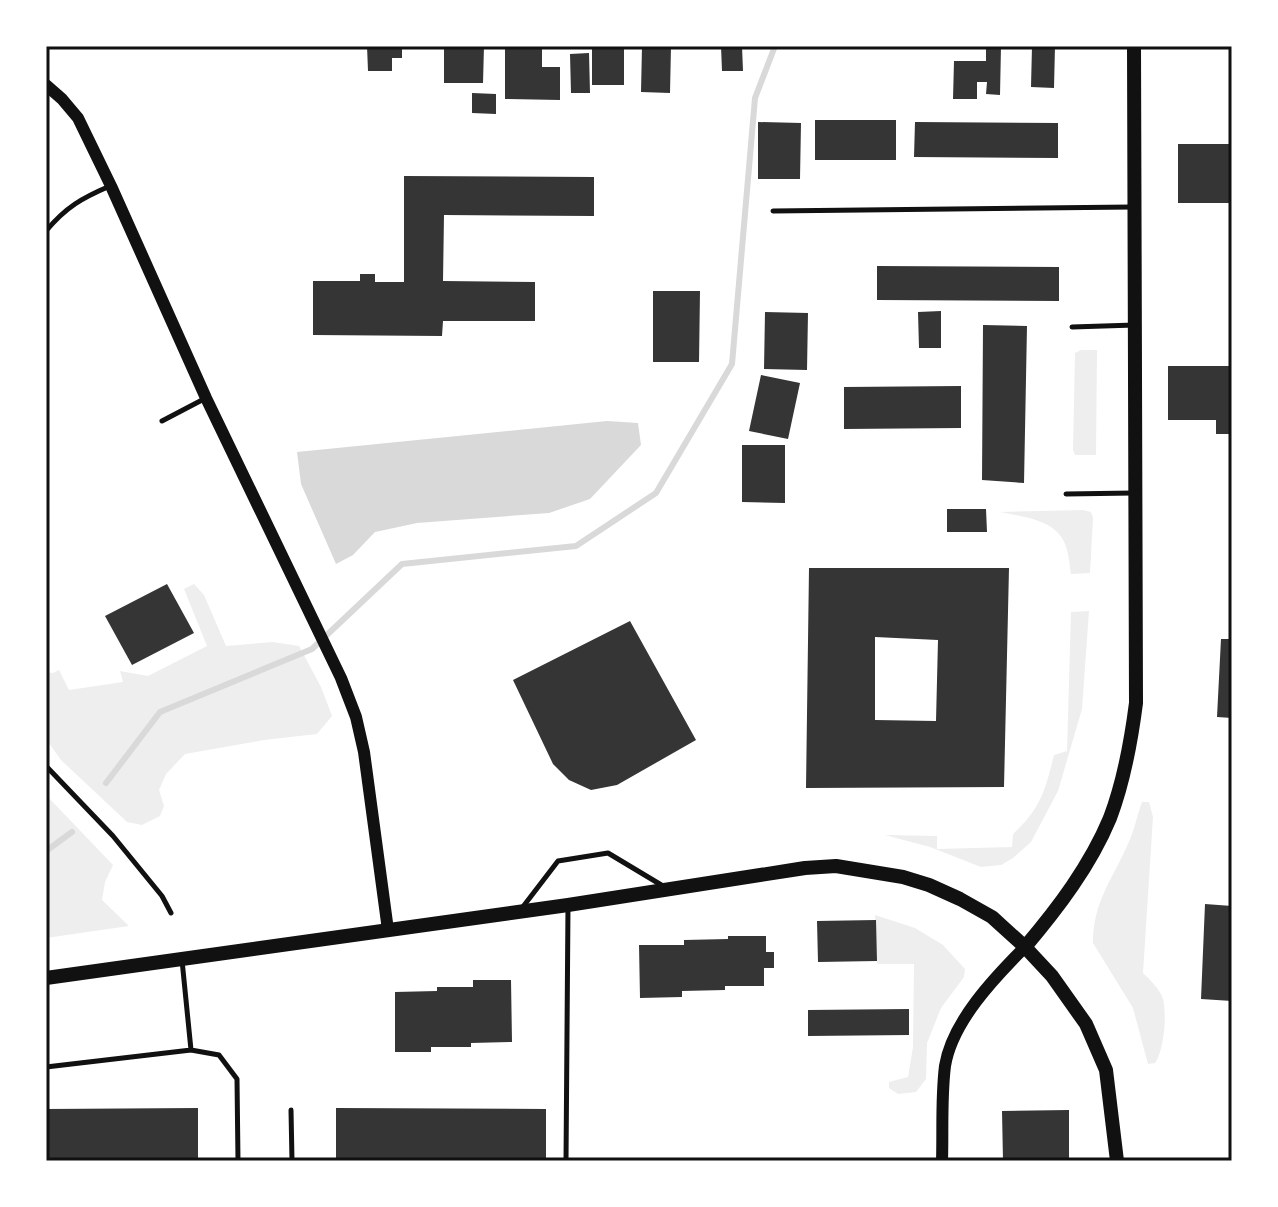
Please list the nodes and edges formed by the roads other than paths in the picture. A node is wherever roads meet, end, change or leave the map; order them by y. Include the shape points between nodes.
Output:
1 (1134, 46) edge
2 (46, 85) edge
3 (111, 186) junction
4 (1133, 207) junction
5 (773, 211) dead end
6 (46, 231) edge
7 (1135, 325) junction
8 (1072, 327) dead end
9 (206, 398) junction
10 (162, 421) dead end
11 (1135, 493) junction
12 (1066, 494) dead end
13 (46, 766) edge
14 (667, 889) junction
15 (568, 905) junction
16 (520, 911) junction
17 (171, 913) dead end
18 (388, 930) junction
19 (1025, 947) junction
20 (182, 959) junction
21 (46, 978) edge
22 (191, 1050) junction
23 (46, 1067) edge
24 (291, 1110) dead end
25 (238, 1161) edge
26 (292, 1161) edge
27 (566, 1161) edge
28 (942, 1161) edge
29 (1117, 1161) edge

1 - 4 main road
2 - 3 street via 78,118
3 - 6 lane via 67,208
3 - 9 street
4 - 5 lane
4 - 7 main road
7 - 8 lane
7 - 11 main road
9 - 10 lane
9 - 18 street via 350,701 363,744
11 - 12 lane
11 - 19 main road via 1136,703 1123,779 1082,871
13 - 17 lane via 113,836
14 - 15 main road
14 - 16 lane via 608,853 558,861
14 - 19 main road via 805,868 866,870 929,885 960,899 992,917
15 - 16 main road
15 - 27 lane
16 - 18 main road
18 - 20 main road
19 - 28 street via 969,1011 950,1051 942,1103
19 - 29 main road via 1086,1024 1106,1070
20 - 21 main road
20 - 22 lane
22 - 23 lane
22 - 25 lane via 219,1055 237,1079
24 - 26 lane

